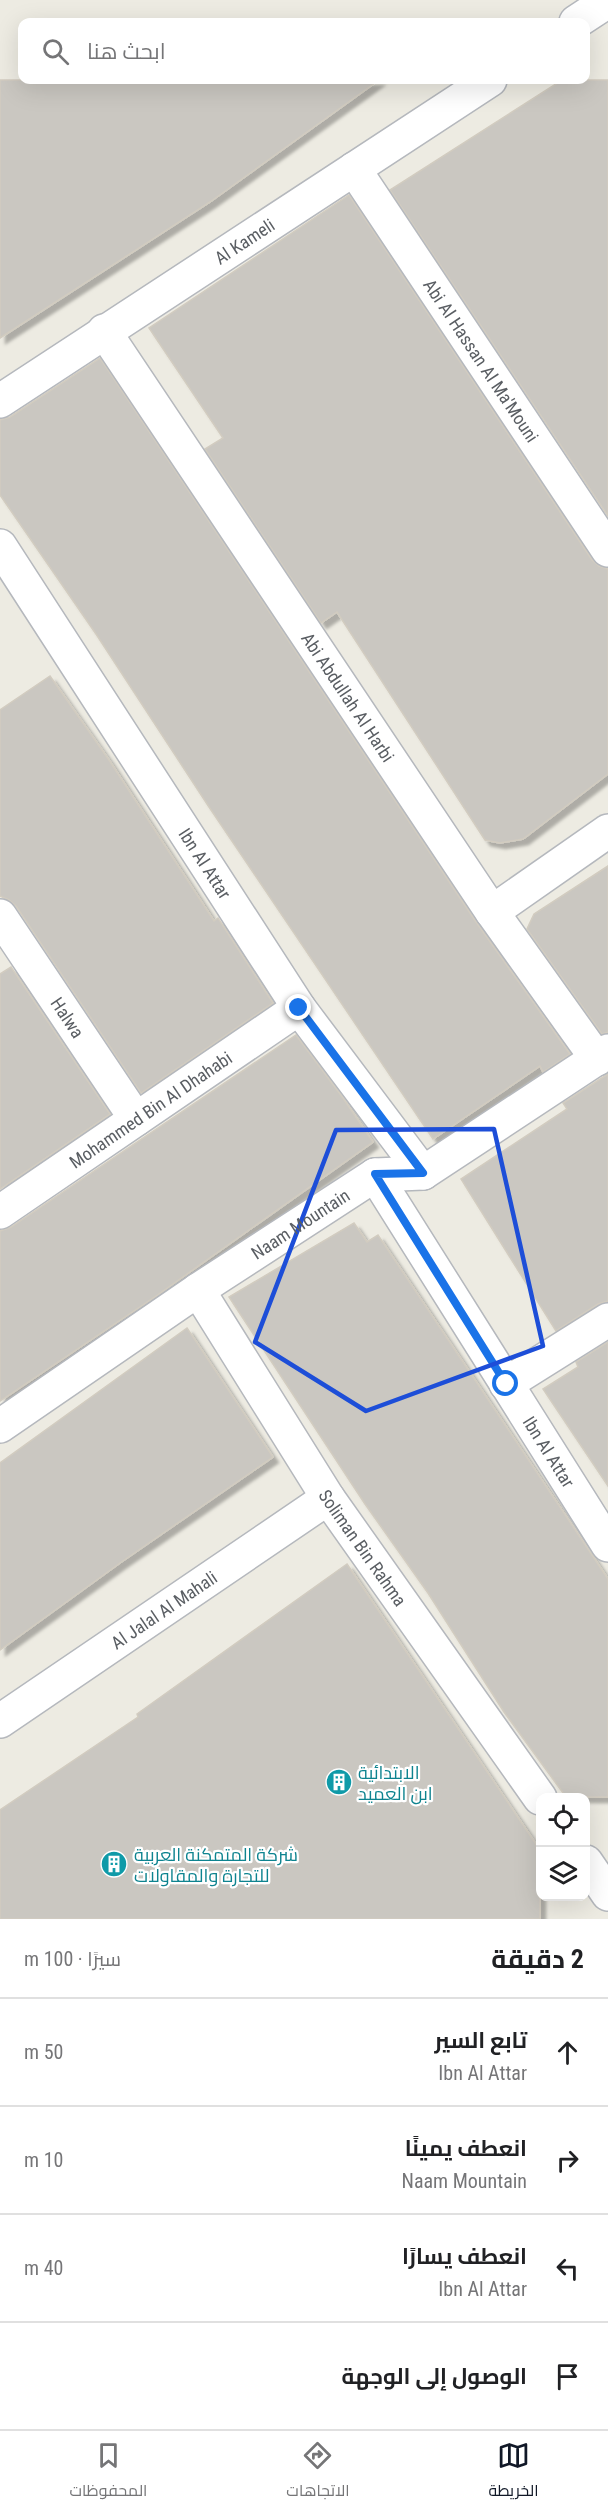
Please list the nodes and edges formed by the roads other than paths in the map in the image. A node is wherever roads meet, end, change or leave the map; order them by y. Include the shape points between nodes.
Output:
1 (608, 1) edge
2 (582, 18) edge
3 (483, 84) edge
4 (354, 169) junction
5 (104, 331) junction
6 (0, 401) edge
7 (0, 546) edge
8 (608, 550) edge
9 (608, 831) edge
10 (492, 912) junction
11 (0, 916) edge
12 (299, 1008) junction
13 (602, 1055) edge
14 (135, 1119) junction
15 (423, 1173) junction
16 (375, 1174) junction
17 (0, 1212) edge
18 (198, 1290) junction
19 (608, 1320) edge
20 (506, 1384) junction
21 (0, 1425) edge
22 (328, 1498) junction
23 (608, 1545) edge
24 (0, 1720) edge
25 (536, 1793) edge
26 (590, 1869) edge
27 (608, 1894) edge

1 - 2 street
3 - 4 street, Al Kameli
4 - 5 street, Al Kameli
4 - 8 street, Abi Al Hassan Al Ma'Mouni
5 - 6 street, Al Kameli
5 - 10 street, Abi Abdullah Al Harbi
7 - 12 street, Ibn Al Attar
9 - 10 street
10 - 13 street, Abi Abdullah Al Harbi
11 - 14 street, Halwa
12 - 14 street, Mohammed Bin Al Dhahabi
12 - 15 street, Ibn Al Attar
13 - 15 street
14 - 17 street, Mohammed Bin Al Dhahabi
15 - 16 street
16 - 18 street, Naam Mountain
16 - 20 street, Ibn Al Attar
18 - 21 street, Naam Mountain
18 - 22 street, Soliman Bin Rahma
19 - 20 street
20 - 23 street, Ibn Al Attar
22 - 24 street, Al Jalal Al Mahali
22 - 25 street, Soliman Bin Rahma
26 - 27 street

